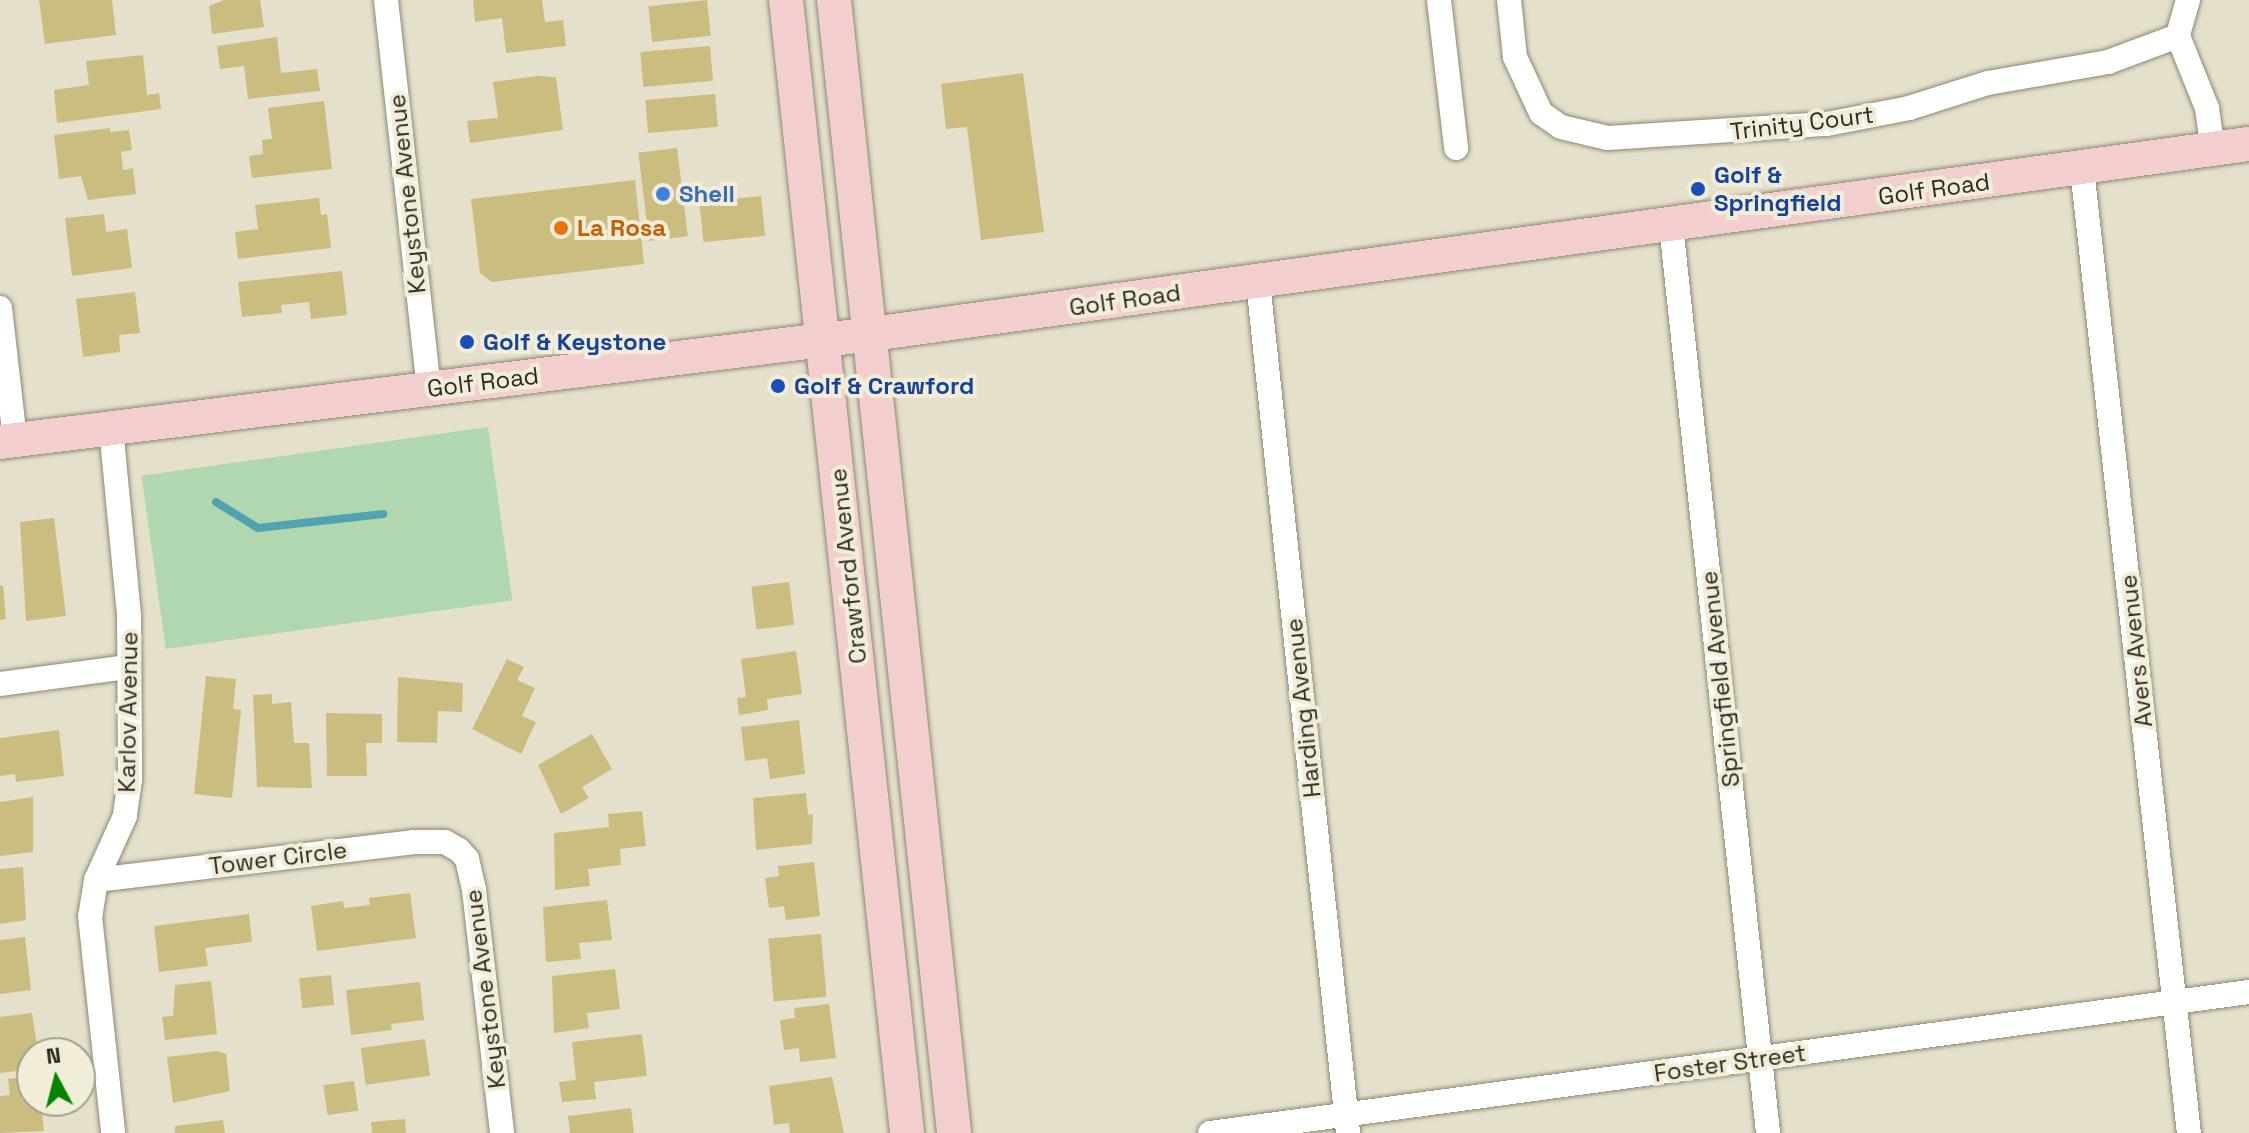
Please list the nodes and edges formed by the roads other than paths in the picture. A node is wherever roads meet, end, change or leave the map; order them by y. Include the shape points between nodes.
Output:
1 (386, 0) edge
2 (786, 0) edge
3 (834, 0) edge
4 (1439, 0) edge
5 (1509, 0) edge
6 (2188, 0) edge
7 (2178, 36) junction
8 (2249, 144) edge
9 (1456, 148) dead end
10 (2213, 151) junction
11 (2082, 169) junction
12 (1671, 225) junction
13 (1258, 282) junction
14 (0, 308) edge
15 (872, 334) junction
16 (824, 340) junction
17 (429, 389) junction
18 (111, 428) junction
19 (7, 441) edge
20 (128, 667) junction
21 (0, 684) edge
22 (459, 850) joint
23 (96, 880) junction
24 (2249, 992) edge
25 (2175, 1002) junction
26 (1760, 1059) junction
27 (1347, 1124) edge
28 (113, 1133) edge
29 (502, 1133) edge
30 (907, 1133) edge
31 (954, 1133) edge
32 (1210, 1133) edge
33 (1768, 1133) edge
34 (2189, 1133) edge

1 - 17 street, Keystone Avenue
2 - 16 main road, Crawford Avenue
3 - 15 main road, Crawford Avenue
4 - 9 street
5 - 7 street, Trinity Court via 1515,57 1541,113 1561,127 1608,138 1827,124 1909,108 1988,83 2108,62
6 - 7 street
7 - 10 street via 2207,108
8 - 10 main road, Golf Road
10 - 11 main road, Golf Road
11 - 12 main road, Golf Road
11 - 25 street, Avers Avenue
12 - 13 main road, Golf Road
12 - 26 street, Springfield Avenue
13 - 15 main road, Golf Road
13 - 27 street, Harding Avenue
14 - 19 street
15 - 16 main road, Golf Road
15 - 31 main road, Crawford Avenue
16 - 17 main road, Golf Road
16 - 30 main road, Crawford Avenue
17 - 18 main road, Golf Road
18 - 19 main road, Golf Road
18 - 20 street, Karlov Avenue via 129,616
20 - 21 street
20 - 23 street, Karlov Avenue via 125,816
22 - 23 street, Tower Circle via 445,842 413,842
22 - 29 street, Keystone Avenue via 467,859 474,890
23 - 28 street, Karlov Avenue via 90,916
24 - 25 street, Foster Street
25 - 26 street, Foster Street
25 - 34 street, Avers Avenue
26 - 27 street, Foster Street
26 - 33 street, Springfield Avenue
27 - 32 street, Foster Street

